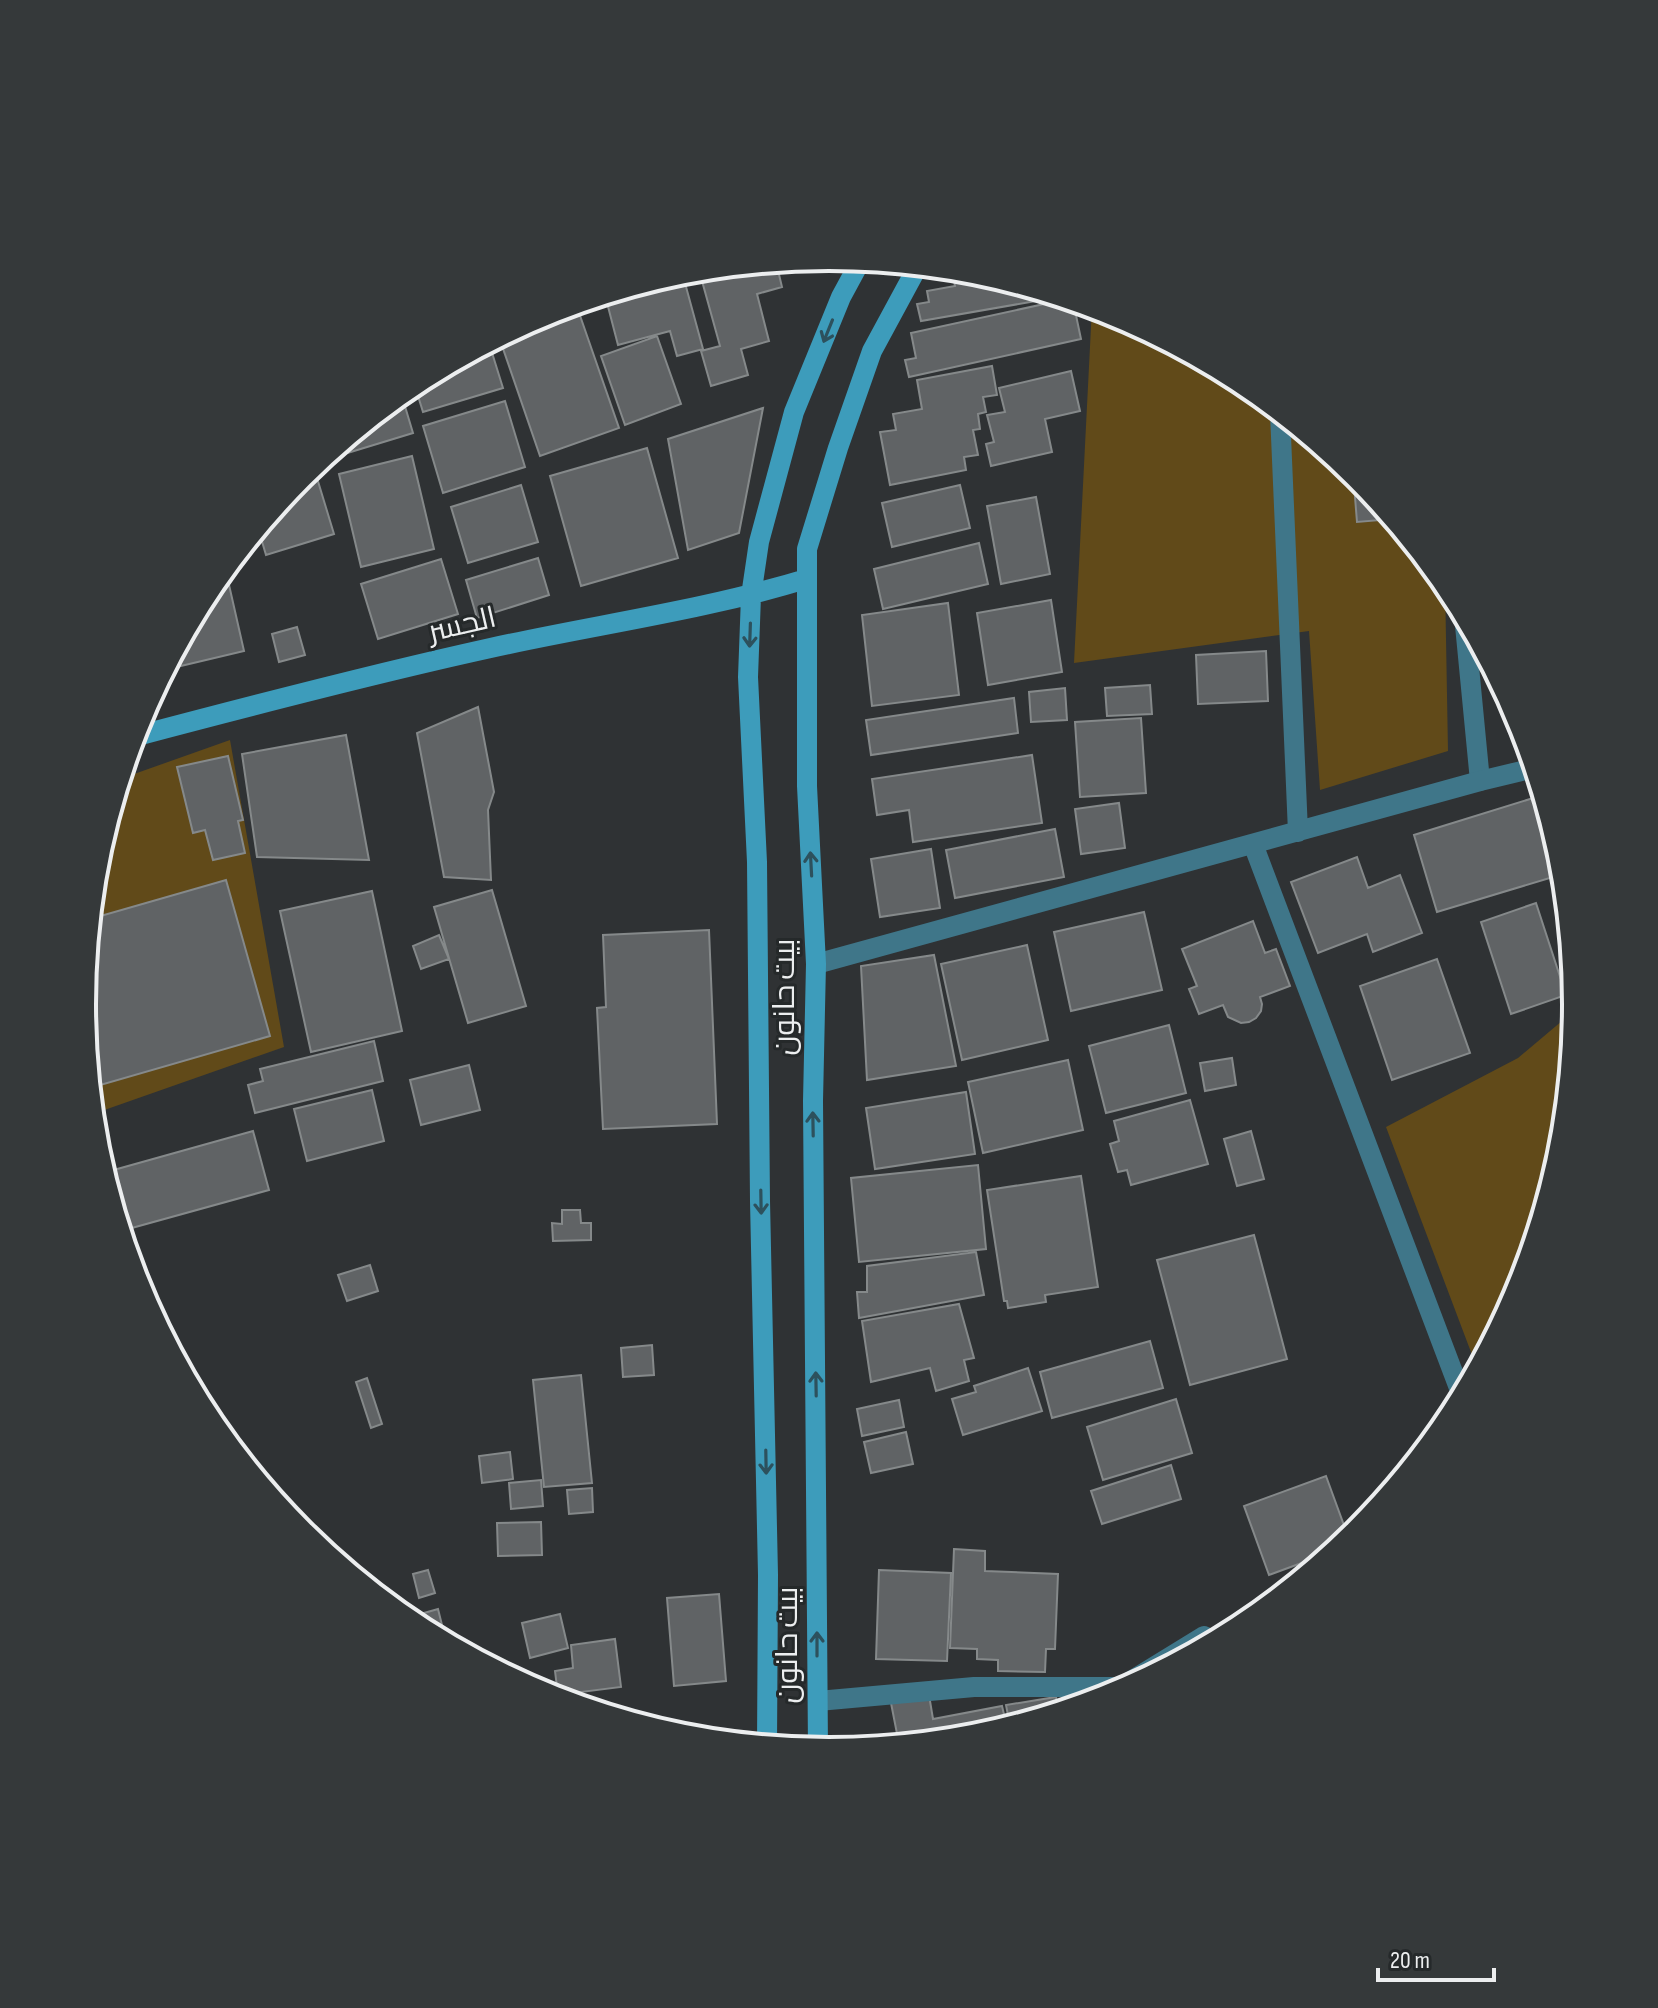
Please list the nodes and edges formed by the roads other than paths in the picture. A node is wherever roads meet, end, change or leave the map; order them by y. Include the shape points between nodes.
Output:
1 (854, 272) edge
2 (913, 276) edge
3 (1281, 427) edge
4 (806, 579) junction
5 (751, 596) junction
6 (1467, 643) edge
7 (148, 733) edge
8 (1524, 770) edge
9 (1480, 781) junction
10 (1298, 832) junction
11 (1253, 844) junction
12 (816, 964) junction
13 (1457, 1382) edge
14 (1094, 1687) edge
15 (818, 1701) junction
16 (767, 1734) edge
17 (818, 1737) edge

1 -> 5 main road, بيت حانون via 794,412 759,542
2 - 4 main road, بيت حانون via 872,351 807,549
3 - 10 street
4 - 5 main road, الجسر
12 -> 4 main road, بيت حانون via 807,786
5 - 7 main road, الجسر via 488,648
5 -> 16 main road, بيت حانون via 748,677 757,862
6 - 9 street
8 - 9 street
9 - 10 street
10 - 11 street
11 - 12 street
11 - 13 street
15 -> 12 main road, بيت حانون
14 - 15 street via 974,1687
15 - 17 main road, بيت حانون

